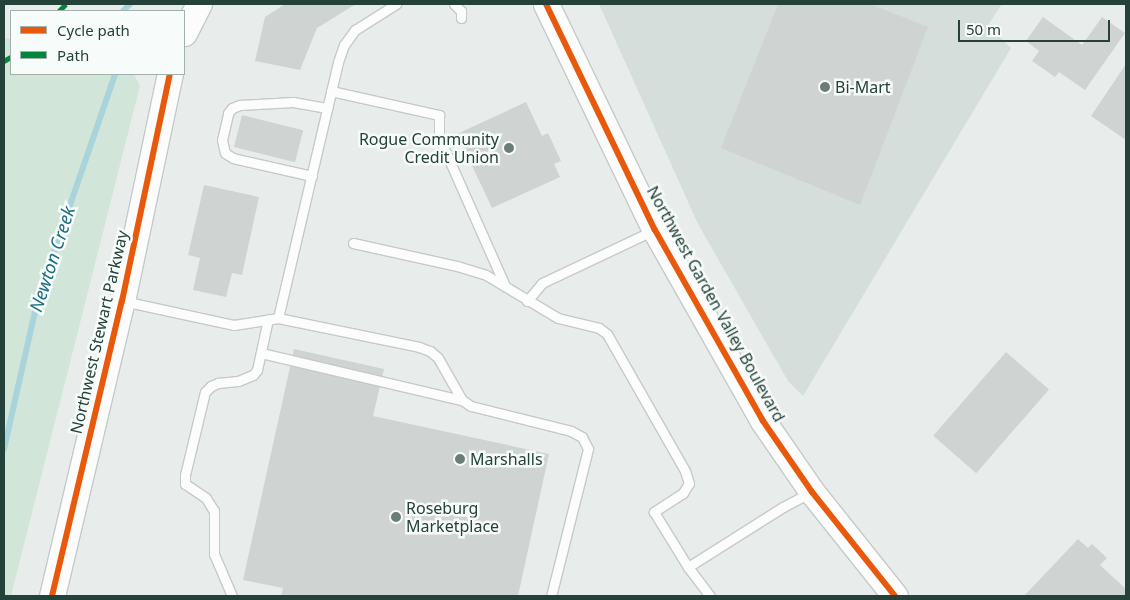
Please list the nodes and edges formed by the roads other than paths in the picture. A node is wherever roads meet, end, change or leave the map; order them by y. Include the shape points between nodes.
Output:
1 (199, 4) edge
2 (396, 4) edge
3 (454, 4) edge
4 (546, 4) edge
5 (461, 18) dead end
6 (185, 31) edge
7 (170, 75) edge
8 (331, 91) junction
9 (327, 108) junction
10 (312, 176) junction
11 (656, 230) junction
12 (353, 243) dead end
13 (504, 284) junction
14 (122, 301) junction
15 (527, 301) junction
16 (278, 318) junction
17 (268, 319) junction
18 (261, 353) junction
19 (462, 400) junction
20 (812, 492) junction
21 (688, 567) junction
22 (52, 596) edge
23 (232, 596) edge
24 (552, 596) edge
25 (710, 596) edge
26 (895, 596) edge

1 - 6 main road
2 - 8 lane via 355,30 344,45
3 - 5 lane via 461,11
4 - 11 main road, Northwest Garden Valley Boulevard
7 - 14 main road, Northwest Stewart Parkway
8 - 9 lane
8 - 13 lane via 438,115 439,137
9 - 10 lane
9 - 10 lane via 305,103 240,105 232,108 222,140 225,153 233,158
10 - 16 lane
11 - 15 lane via 542,283
11 - 20 main road, Northwest Garden Valley Boulevard via 763,420
12 - 13 lane via 456,266
13 - 15 lane
14 - 17 lane via 234,325
14 - 22 main road, Northwest Stewart Parkway
15 - 21 lane via 558,318 599,328 607,334 630,371 689,483 683,494 654,512
16 - 17 lane
16 - 19 lane via 430,351 438,358
17 - 18 lane
18 - 19 lane
18 - 23 lane via 253,375 238,381 218,383 205,392 185,475 185,484 206,498 214,511 214,554
19 - 24 lane via 471,406 571,430 582,437 588,449
20 - 21 lane
20 - 26 main road, Northwest Garden Valley Boulevard
21 - 25 lane

